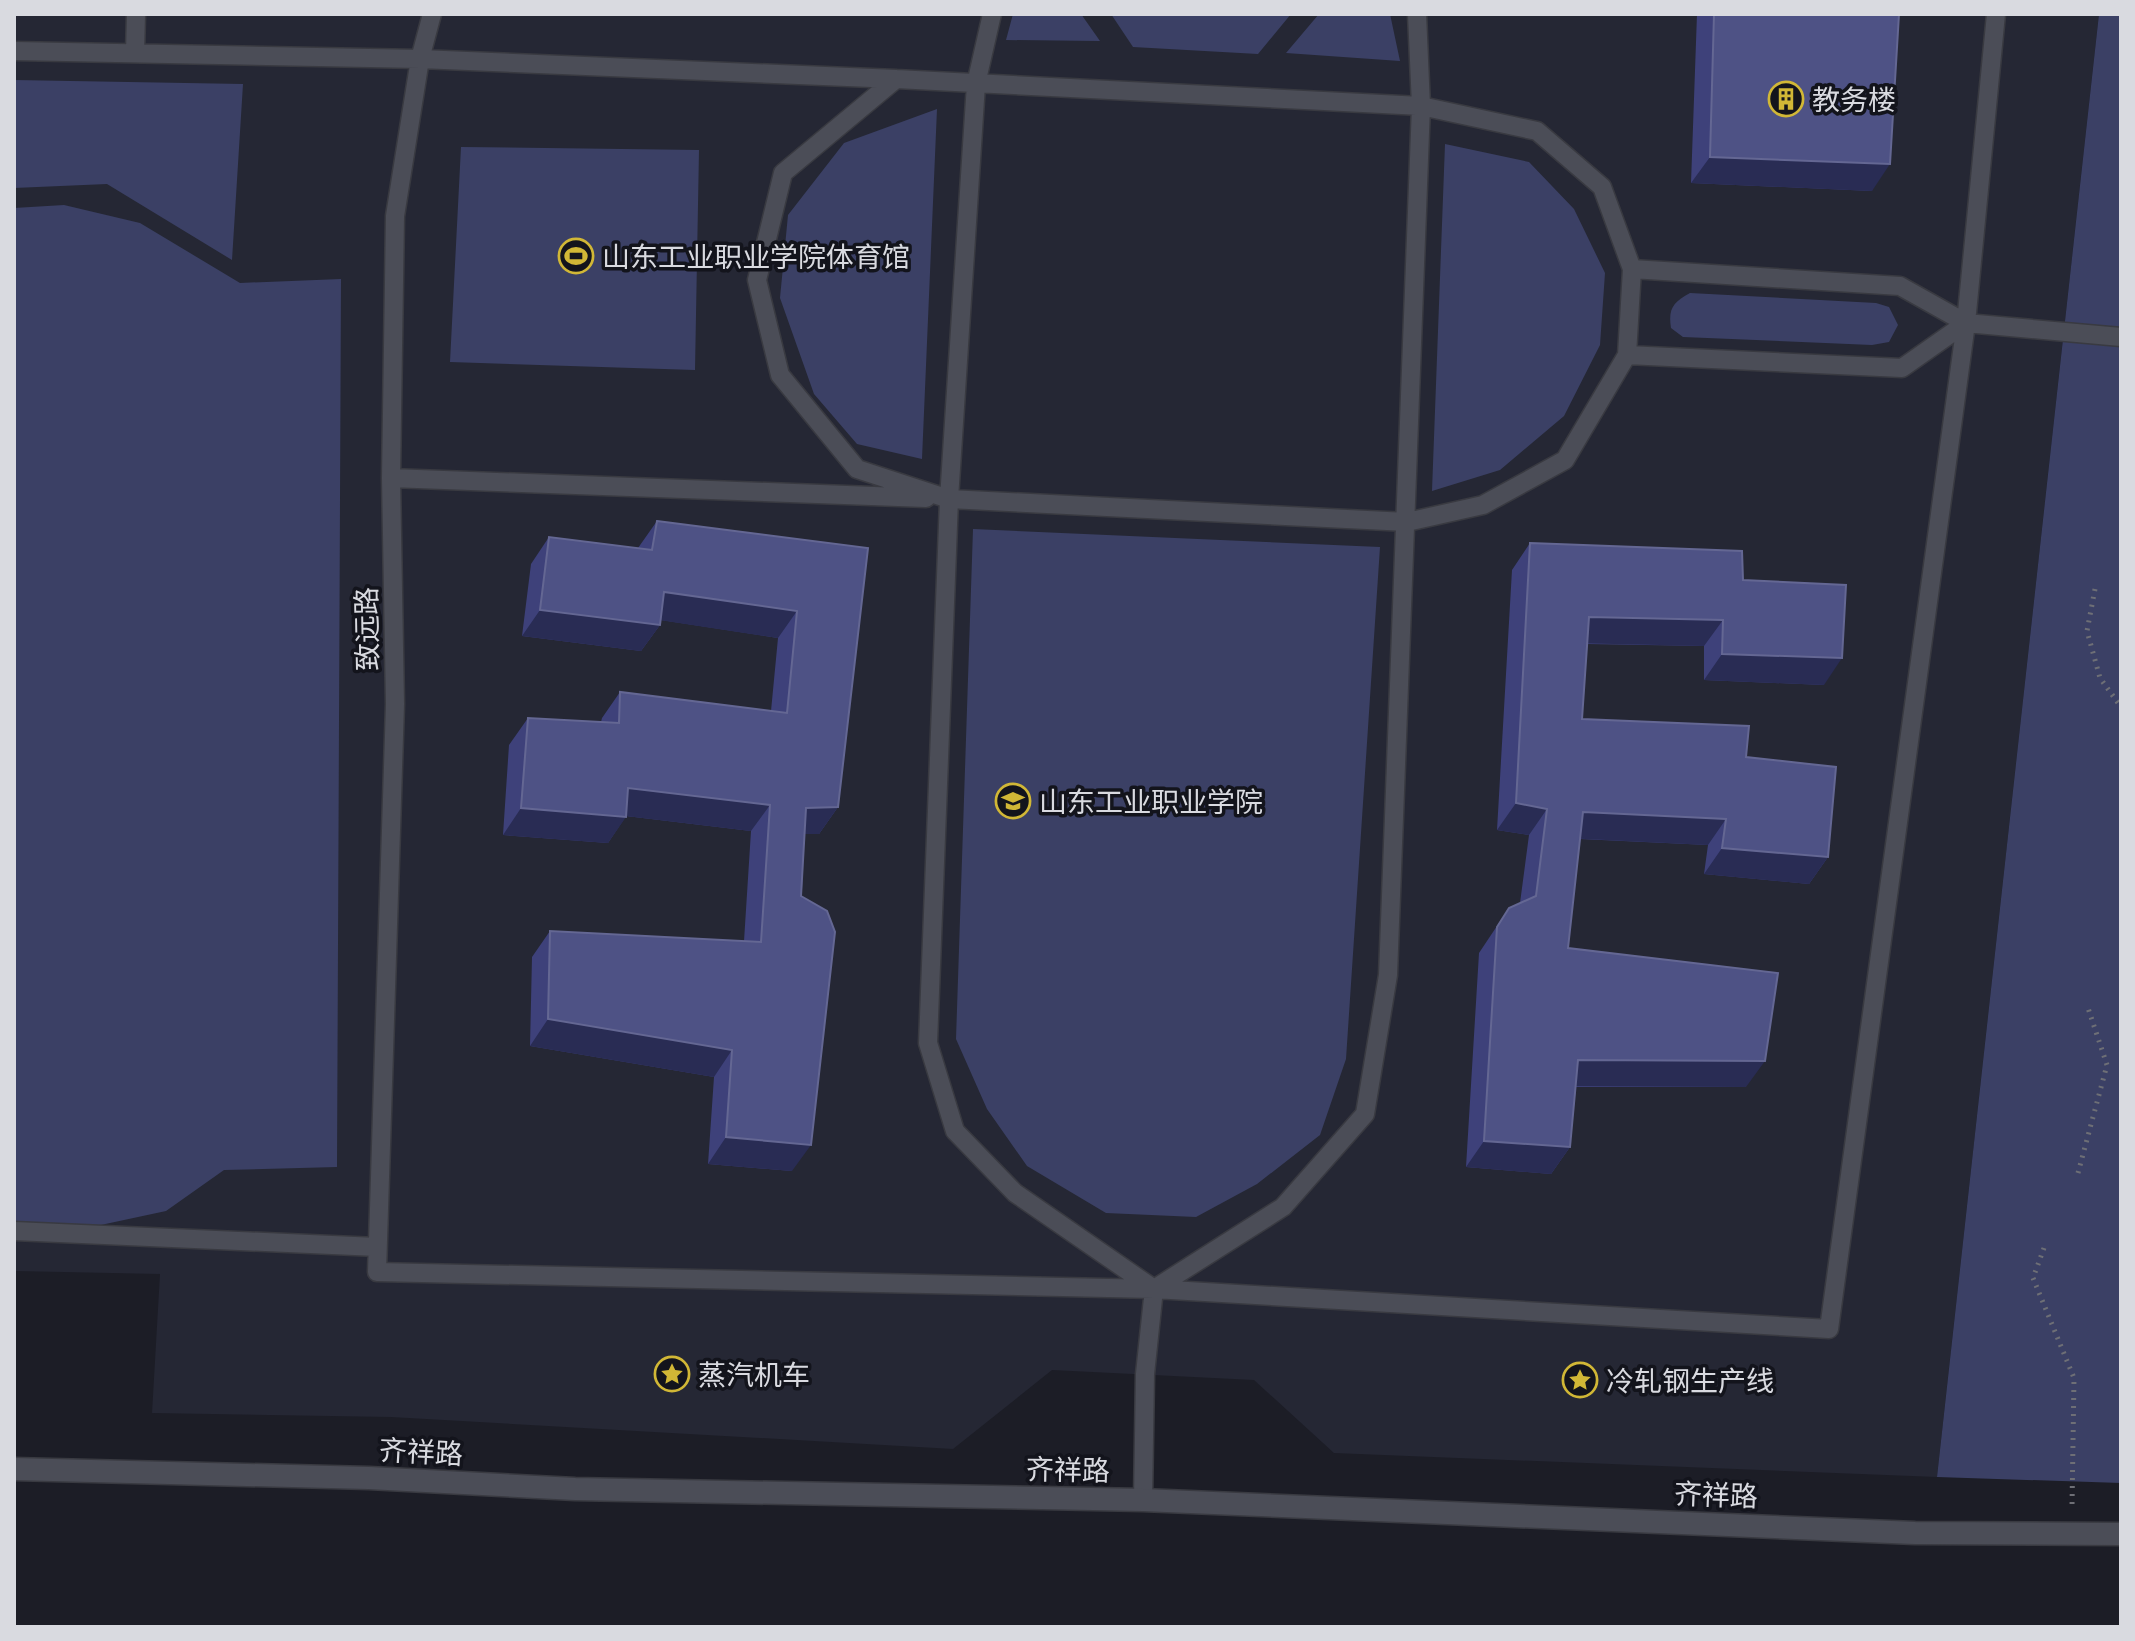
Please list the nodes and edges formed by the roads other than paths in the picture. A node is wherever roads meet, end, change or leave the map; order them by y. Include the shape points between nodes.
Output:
1 (136, 14) edge
2 (432, 14) edge
3 (992, 14) edge
4 (1417, 14) edge
5 (1996, 14) edge
6 (14, 51) edge
7 (135, 53) junction
8 (420, 59) junction
9 (896, 79) junction
10 (976, 84) junction
11 (1421, 106) junction
12 (1632, 269) junction
13 (1966, 323) junction
14 (2121, 337) edge
15 (1627, 355) junction
16 (391, 478) junction
17 (949, 499) junction
18 (1407, 522) junction
19 (14, 1231) edge
20 (377, 1247) junction
21 (1154, 1289) junction
22 (14, 1469) edge
23 (1143, 1500) junction
24 (2121, 1534) edge

1 - 7 lane
2 - 8 lane, 致远路
3 - 10 lane
4 - 11 lane
5 - 13 lane
6 - 7 lane
7 - 8 lane
8 - 9 lane
8 - 16 lane, 致远路 via 395,216
9 - 10 lane
9 - 17 lane via 783,173 757,280 780,375 857,469
10 - 11 lane
10 - 17 lane
11 - 12 lane via 1537,131 1602,187
11 - 18 lane
12 - 13 lane via 1900,286
12 - 15 lane
13 - 14 lane
13 - 15 lane via 1902,368
13 - 21 lane via 1829,1329
15 - 18 lane via 1565,460 1483,505
16 - 17 lane
16 - 20 lane, 致远路 via 395,704
17 - 18 lane
17 - 21 lane via 928,1043 955,1131 1015,1193
18 - 21 lane via 1388,975 1365,1114 1283,1207
19 - 20 lane
20 - 21 lane via 377,1272
21 - 23 lane via 1145,1374
22 - 23 street, 齐祥路 via 575,1489
23 - 24 street, 齐祥路 via 1915,1533

